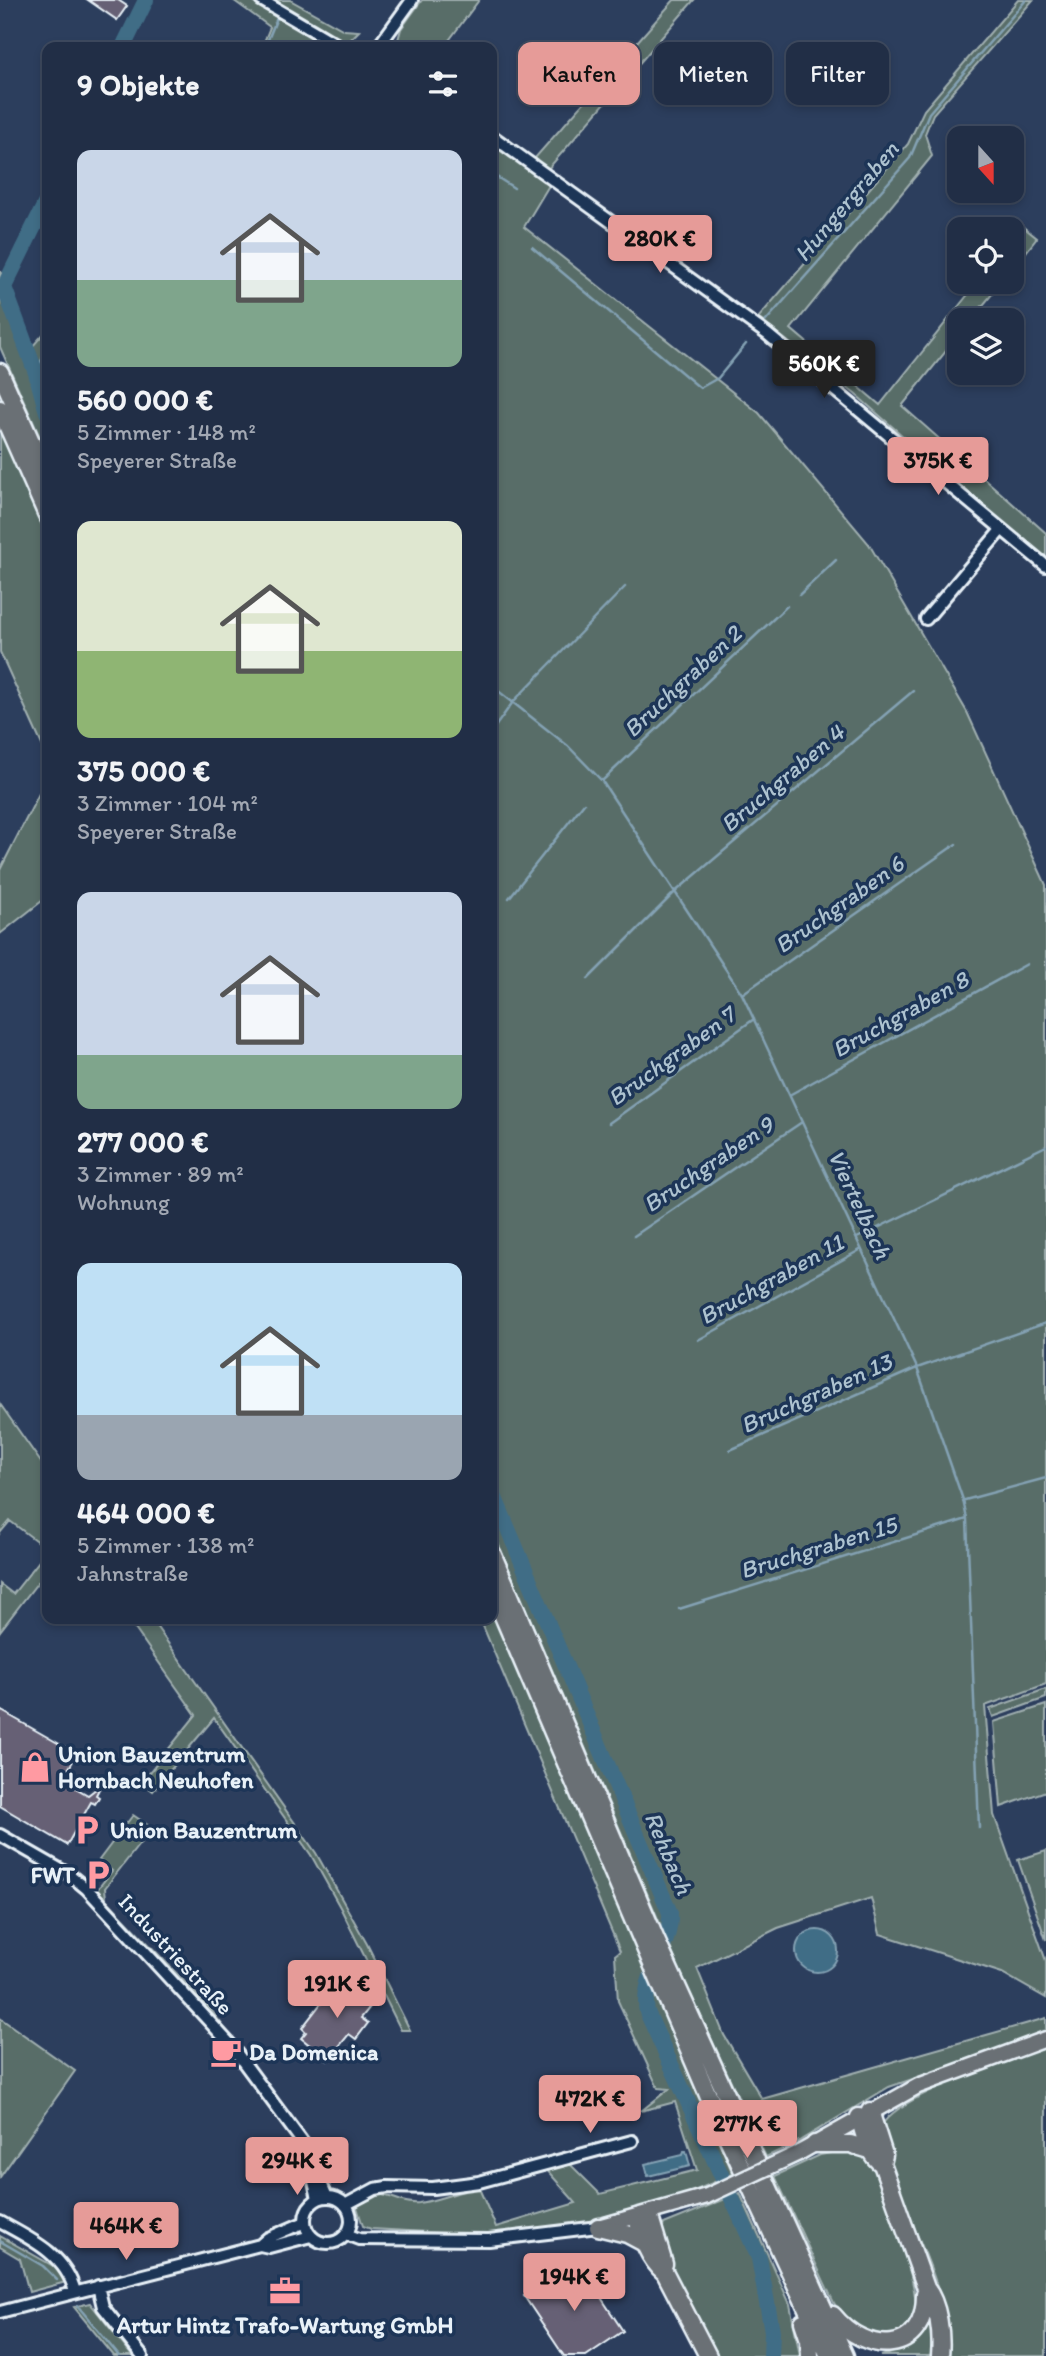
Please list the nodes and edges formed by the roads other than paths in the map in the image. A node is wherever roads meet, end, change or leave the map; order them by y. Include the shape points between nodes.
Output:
1 (261, 0) edge
2 (412, 0) edge
3 (391, 30) junction
4 (332, 42) edge
5 (382, 42) edge
6 (389, 42) edge
7 (497, 139) edge
8 (0, 372) edge
9 (0, 409) edge
10 (42, 466) edge
11 (42, 504) edge
12 (1002, 530) junction
13 (1046, 566) edge
14 (926, 619) dead end
15 (497, 1565) edge
16 (497, 1602) edge
17 (0, 1835) edge
18 (1046, 2039) edge
19 (864, 2114) junction
20 (632, 2141) dead end
21 (815, 2144) junction
22 (870, 2150) junction
23 (882, 2164) junction
24 (322, 2198) junction
25 (345, 2205) junction
26 (643, 2216) junction
27 (0, 2222) edge
28 (304, 2222) junction
29 (351, 2223) junction
30 (598, 2227) junction
31 (346, 2234) junction
32 (311, 2236) junction
33 (378, 2238) junction
34 (642, 2242) junction
35 (260, 2245) junction
36 (665, 2273) junction
37 (97, 2286) junction
38 (926, 2288) junction
39 (814, 2290) junction
40 (75, 2292) junction
41 (805, 2305) junction
42 (0, 2312) edge
43 (142, 2356) edge
44 (708, 2356) edge
45 (810, 2356) edge
46 (829, 2356) edge
47 (845, 2356) edge
48 (940, 2356) edge

1 - 4 street
2 - 3 street
3 - 5 street
3 - 6 street
7 - 12 street via 767,334
8 - 10 highway
9 - 11 highway
12 - 13 street
12 - 14 street
15 - 39 highway via 656,1940
16 - 41 highway via 658,1981
17 - 24 street, Industriestraße via 87,1889 230,2044 303,2143
18 - 19 main road via 943,2076
19 - 21 main road
19 - 22 highway
19 - 23 highway via 884,2155
20 - 25 street via 479,2182 375,2189
21 - 22 highway via 850,2144
21 - 26 main road, bridge via 707,2196
22 - 23 highway
23 - 38 highway
24 - 25 street
24 - 28 street via 307,2209
25 - 29 street
26 - 30 main road
26 - 34 highway
26 - 36 highway
27 - 40 street via 58,2258
28 - 32 street
28 - 35 street
29 - 31 street
29 - 33 street
30 - 33 street via 489,2240
30 - 34 highway
31 - 32 street via 329,2244
31 - 33 street
32 - 35 street via 269,2247
34 - 36 highway
35 - 37 street
36 - 44 highway
37 - 40 street
37 - 43 street via 103,2306
38 - 39 highway via 918,2327 909,2337 887,2347 852,2336
38 - 48 highway via 938,2325
39 - 47 highway
40 - 42 street
41 - 45 highway
41 - 46 highway

